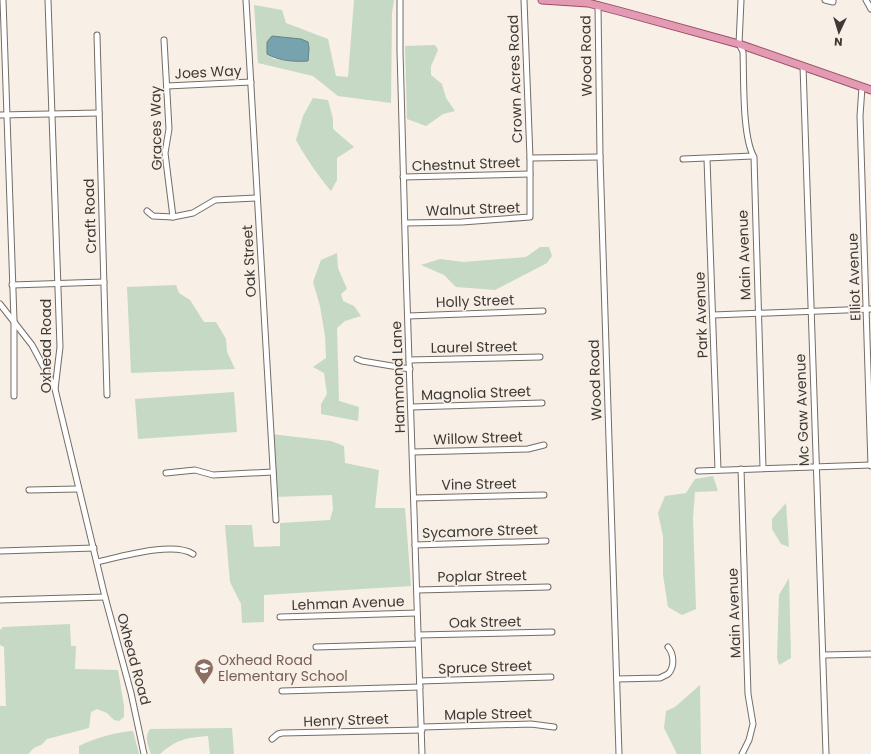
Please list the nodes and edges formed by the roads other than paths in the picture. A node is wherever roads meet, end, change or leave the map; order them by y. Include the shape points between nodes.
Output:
1 (3, 0) edge
2 (48, 0) edge
3 (246, 0) edge
4 (400, 0) edge
5 (524, 0) edge
6 (542, 0) edge
7 (545, 0) edge
8 (741, 0) edge
9 (825, 0) edge
10 (866, 0) edge
11 (833, 1) edge
12 (589, 2) edge
13 (598, 5) junction
14 (871, 9) edge
15 (96, 35) dead end
16 (164, 40) dead end
17 (739, 44) junction
18 (803, 66) junction
19 (251, 82) junction
20 (167, 86) junction
21 (862, 87) junction
22 (871, 90) edge
23 (99, 113) junction
24 (53, 114) junction
25 (0, 115) edge
26 (6, 115) junction
27 (753, 156) junction
28 (600, 157) junction
29 (530, 158) junction
30 (684, 159) dead end
31 (707, 159) junction
32 (530, 174) junction
33 (403, 177) junction
34 (258, 198) junction
35 (147, 211) dead end
36 (173, 217) junction
37 (405, 223) junction
38 (104, 282) junction
39 (58, 283) junction
40 (12, 285) junction
41 (0, 304) edge
42 (869, 309) edge
43 (543, 311) dead end
44 (812, 311) junction
45 (758, 313) junction
46 (713, 315) junction
47 (408, 316) junction
48 (14, 320) junction
49 (540, 357) dead end
50 (357, 359) dead end
51 (409, 360) junction
52 (410, 369) junction
53 (55, 389) junction
54 (107, 395) dead end
55 (14, 396) dead end
56 (542, 403) dead end
57 (411, 407) junction
58 (544, 445) dead end
59 (412, 452) junction
60 (871, 465) edge
61 (816, 467) junction
62 (763, 468) junction
63 (741, 469) junction
64 (718, 470) junction
65 (698, 471) dead end
66 (273, 472) junction
67 (166, 473) dead end
68 (78, 489) junction
69 (29, 490) dead end
70 (544, 495) dead end
71 (414, 498) junction
72 (276, 520) dead end
73 (546, 541) dead end
74 (415, 545) junction
75 (94, 548) junction
76 (0, 551) edge
77 (193, 554) dead end
78 (97, 562) junction
79 (548, 587) dead end
80 (416, 590) junction
81 (105, 597) junction
82 (0, 600) edge
83 (417, 613) junction
84 (280, 617) dead end
85 (552, 632) dead end
86 (418, 636) junction
87 (418, 644) junction
88 (316, 647) dead end
89 (668, 647) dead end
90 (871, 654) edge
91 (823, 655) junction
92 (551, 677) dead end
93 (617, 679) junction
94 (420, 684) junction
95 (282, 692) dead end
96 (554, 727) dead end
97 (422, 728) junction
98 (272, 739) dead end
99 (744, 753) edge
100 (144, 754) edge
101 (422, 754) edge
102 (619, 754) edge
103 (826, 754) edge

1 - 26 street
2 - 24 street, Oxhead Road
3 - 19 street, Oak Street
4 - 33 street, Hammond Lane
5 - 29 street, Crown Acres Road
6 - 7 main road
7 - 12 main road
8 - 17 street, Main Avenue
9 - 11 street
10 - 14 street
12 - 13 main road
13 - 17 main road
13 - 28 street, Wood Road
15 - 23 street, Craft Road
16 - 20 street, Graces Way
17 - 18 main road
17 - 27 street, Main Avenue via 743,52 745,113
18 - 21 main road
18 - 44 street, Mc Gaw Avenue
19 - 20 street, Joes Way
19 - 34 street, Oak Street
20 - 36 street, Graces Way via 169,129 165,153
21 - 22 main road
21 - 42 street, Elliot Avenue via 860,116
23 - 24 street
23 - 38 street, Craft Road
24 - 26 street
24 - 39 street, Oxhead Road
25 - 26 street
26 - 40 street
27 - 31 street
27 - 45 street, Main Avenue
28 - 29 street
28 - 93 street, Wood Road
29 - 32 street, Walnut Street
30 - 31 street
31 - 46 street, Park Avenue
32 - 33 street, Chestnut Street
32 - 37 street, Walnut Street via 529,218
33 - 37 street, Hammond Lane
34 - 36 street via 215,200 193,214
34 - 66 street, Oak Street
35 - 36 street via 153,216
37 - 47 street, Hammond Lane
38 - 39 street
38 - 54 street, Craft Road
39 - 40 street
39 - 53 street, Oxhead Road via 60,347
40 - 48 street
41 - 48 street
42 - 44 street
42 - 60 street, Elliot Avenue
43 - 47 street, Holly Street
44 - 45 street
44 - 61 street, Mc Gaw Avenue
45 - 46 street
45 - 62 street, Main Avenue
46 - 64 street, Park Avenue
47 - 51 street, Hammond Lane
48 - 53 street via 32,345
48 - 55 street
49 - 51 street, Laurel Street
50 - 52 street
51 - 52 street, Hammond Lane
52 - 57 street, Hammond Lane
53 - 68 street, Oxhead Road
56 - 57 street, Magnolia Street
57 - 59 street, Hammond Lane
58 - 59 street, Willow Street via 528,449
59 - 71 street, Hammond Lane
60 - 61 street
61 - 62 street
61 - 91 street, Mc Gaw Avenue
62 - 63 street
63 - 64 street
63 - 99 street, Main Avenue via 748,694 754,724
64 - 65 street
66 - 67 street via 213,475 195,470
66 - 72 street, Oak Street
68 - 69 street
68 - 75 street, Oxhead Road
70 - 71 street, Vine Street
71 - 74 street, Hammond Lane
73 - 74 street, Sycamore Street
74 - 80 street, Hammond Lane
75 - 76 street
75 - 78 street, Oxhead Road
77 - 78 street via 183,549 147,551
78 - 81 street, Oxhead Road
79 - 80 street, Poplar Street
80 - 83 street, Hammond Lane
81 - 82 street
81 - 100 street, Oxhead Road via 133,701
83 - 84 street, Lehman Avenue
83 - 86 street, Hammond Lane
85 - 86 street, Oak Street
86 - 87 street, Hammond Lane
87 - 88 street
87 - 94 street, Hammond Lane
89 - 93 street via 672,651 673,663 668,674 660,678
90 - 91 street
91 - 103 street, Mc Gaw Avenue
92 - 94 street, Spruce Street
93 - 102 street, Wood Road
94 - 95 street, Spruce Street
94 - 97 street, Hammond Lane
96 - 97 street, Maple Street via 531,724
97 - 98 street, Henry Street via 278,734
97 - 101 street, Hammond Lane

